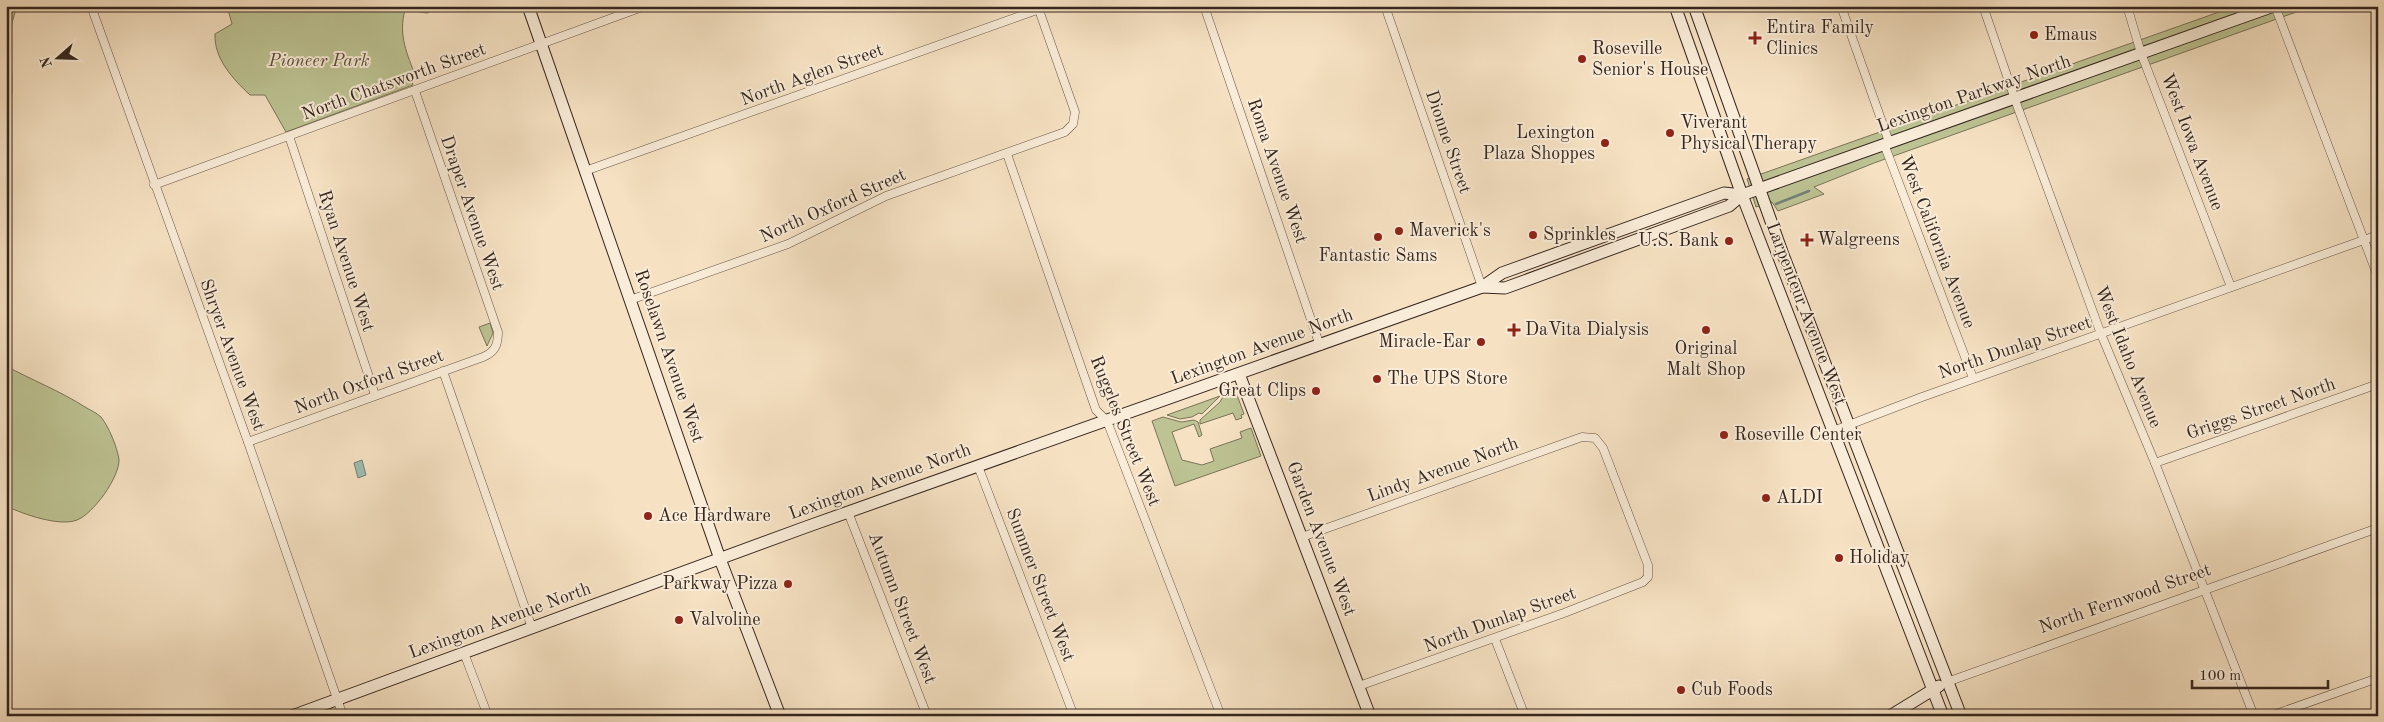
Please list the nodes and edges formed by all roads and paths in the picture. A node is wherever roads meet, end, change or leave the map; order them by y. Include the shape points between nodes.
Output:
1 (91, 6) edge
2 (528, 6) edge
3 (645, 6) edge
4 (1048, 6) edge
5 (1204, 6) edge
6 (1385, 6) edge
7 (1676, 6) edge
8 (1694, 6) edge
9 (1841, 6) edge
10 (1983, 6) edge
11 (2127, 6) edge
12 (2274, 6) edge
13 (1039, 10) junction
14 (541, 44) junction
15 (2142, 53) junction
16 (414, 91) junction
17 (2014, 97) junction
18 (289, 136) junction
19 (1886, 143) junction
20 (1007, 154) junction
21 (585, 171) junction
22 (154, 185) junction
23 (1758, 189) junction
24 (1742, 195) junction
25 (2378, 235) edge
26 (2363, 240) junction
27 (2378, 277) edge
28 (1482, 287) junction
29 (2231, 287) junction
30 (630, 300) junction
31 (2101, 334) junction
32 (497, 345) joint
33 (1320, 346) junction
34 (443, 371) junction
35 (1239, 374) junction
36 (1973, 378) junction
37 (2378, 384) edge
38 (375, 395) junction
39 (1107, 421) junction
40 (1848, 425) junction
41 (1832, 431) junction
42 (248, 442) junction
43 (2155, 463) junction
44 (978, 466) junction
45 (848, 512) junction
46 (2378, 528) edge
47 (1302, 537) junction
48 (720, 559) junction
49 (1648, 577) joint
50 (2204, 590) junction
51 (532, 628) junction
52 (1495, 638) junction
53 (464, 653) junction
54 (2378, 678) edge
55 (1947, 682) junction
56 (1359, 686) junction
57 (1932, 690) junction
58 (336, 700) junction
59 (292, 716) edge
60 (343, 716) edge
61 (488, 716) edge
62 (780, 716) edge
63 (927, 716) edge
64 (1074, 716) edge
65 (1221, 716) edge
66 (1370, 716) edge
67 (1525, 716) edge
68 (1890, 716) edge
69 (1943, 716) edge
70 (1961, 716) edge
71 (2254, 716) edge
72 (2270, 716) edge

1 - 22 street, Shryer Avenue West
2 - 14 main road, Roselawn Avenue West
3 - 14 street, North Chatsworth Street
4 - 13 street, North Aglen Street
5 - 33 street, Roma Avenue West
6 - 28 street, Dionne Street
7 - 24 main road, Larpenteur Avenue West
8 - 23 main road, Larpenteur Avenue West
9 - 19 street, West California Avenue
10 - 17 street, West Idaho Avenue
11 - 15 street, West Iowa Avenue
12 - 15 main road, Lexington Parkway North
12 - 26 street
13 - 20 street, North Oxford Street via 1075,112 1073,124 1065,132
13 - 21 street, North Aglen Street
14 - 16 street, North Chatsworth Street
14 - 21 main road, Roselawn Avenue West
15 - 17 main road, Lexington Parkway North
15 - 29 street, West Iowa Avenue
16 - 18 street, North Chatsworth Street
16 - 32 street, Draper Avenue West via 498,332
17 - 19 main road, Lexington Parkway North
17 - 31 street, West Idaho Avenue
18 - 22 street, North Chatsworth Street
18 - 38 street, Ryan Avenue West
19 - 23 main road, Lexington Parkway North
19 - 36 street, West California Avenue
20 - 30 street, North Oxford Street via 886,196 788,244
20 - 39 street, Ruggles Street West via 1096,410
21 - 30 main road, Roselawn Avenue West
22 - 42 street, Shryer Avenue West
23 - 24 main road, Lexington Parkway North
23 - 40 main road, Larpenteur Avenue West
24 - 28 main road, Lexington Avenue North via 1729,206 1505,288
24 - 41 main road, Larpenteur Avenue West
25 - 26 street, North Dunlap Street
26 - 27 street
26 - 29 street, North Dunlap Street
28 - 33 main road, Lexington Avenue North
29 - 31 street, North Dunlap Street
30 - 48 main road, Roselawn Avenue West
31 - 36 street, North Dunlap Street
31 - 43 street, West Idaho Avenue
32 - 34 street, North Oxford Street via 490,354
33 - 35 main road, Lexington Avenue North
34 - 38 street, North Oxford Street
34 - 51 street
35 - 39 main road, Lexington Avenue North
35 - 47 main road, Garden Avenue West
36 - 40 street, North Dunlap Street
37 - 43 street, Griggs Street North
38 - 42 street, North Oxford Street
39 - 44 main road, Lexington Avenue North
39 - 65 street, Ruggles Street West
40 - 41 street, North Dunlap Street
40 - 55 main road, Larpenteur Avenue West
41 - 57 main road, Larpenteur Avenue West
42 - 58 street, Shryer Avenue West
43 - 50 street, West Idaho Avenue
44 - 45 main road, Lexington Avenue North
44 - 64 street, Summer Street West
45 - 48 main road, Lexington Avenue North
45 - 63 street, Autumn Street West
46 - 50 street, North Fernwood Street
47 - 49 street, Lindy Avenue North via 1582,437 1595,438 1603,448 1624,502 1648,565
47 - 56 main road, Garden Avenue West
48 - 51 main road, Lexington Avenue North
48 - 62 main road, Roselawn Avenue West
49 - 52 street, North Dunlap Street via 1636,586
50 - 55 street, North Fernwood Street
50 - 71 street, West Idaho Avenue
51 - 53 main road, Lexington Avenue North
52 - 56 street, North Dunlap Street
52 - 67 street
53 - 58 main road, Lexington Avenue North
53 - 61 street
54 - 72 street
55 - 57 main road, North Fernwood Street
55 - 70 main road, Larpenteur Avenue West
56 - 66 main road, Garden Avenue West
57 - 68 main road, North Fernwood Street
57 - 69 main road, Larpenteur Avenue West
58 - 59 main road, Lexington Avenue North
58 - 60 street, Shryer Avenue West

